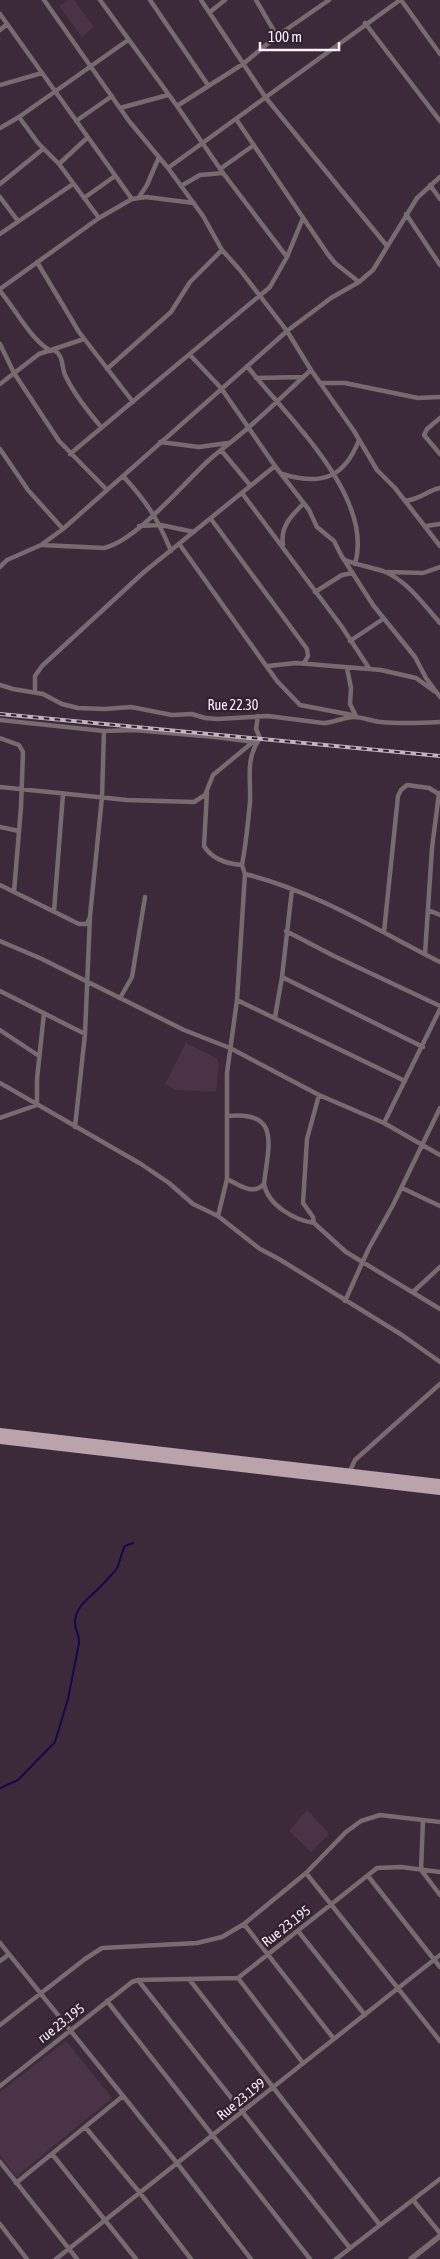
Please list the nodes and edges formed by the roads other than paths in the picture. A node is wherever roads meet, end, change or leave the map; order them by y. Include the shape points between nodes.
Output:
1 (44, 0) edge
2 (100, 0) edge
3 (150, 0) edge
4 (201, 0) edge
5 (226, 0) edge
6 (256, 0) edge
7 (329, 0) edge
8 (400, 0) edge
9 (210, 12) junction
10 (0, 14) edge
11 (365, 23) junction
12 (7, 24) junction
13 (0, 30) edge
14 (277, 36) junction
15 (128, 40) junction
16 (440, 54) edge
17 (243, 64) junction
18 (91, 65) junction
19 (42, 74) junction
20 (208, 84) junction
21 (0, 85) edge
22 (55, 91) junction
23 (168, 95) junction
24 (112, 96) junction
25 (266, 98) junction
26 (177, 106) junction
27 (120, 108) junction
28 (19, 117) junction
29 (236, 119) junction
30 (76, 121) junction
31 (440, 121) edge
32 (0, 128) edge
33 (87, 138) junction
34 (202, 143) junction
35 (254, 145) junction
36 (43, 149) junction
37 (159, 157) junction
38 (59, 164) junction
39 (168, 168) junction
40 (221, 171) junction
41 (115, 176) junction
42 (440, 177) edge
43 (0, 184) edge
44 (74, 184) junction
45 (430, 185) junction
46 (181, 186) junction
47 (0, 197) edge
48 (139, 197) junction
49 (84, 198) junction
50 (132, 199) junction
51 (440, 199) edge
52 (194, 203) junction
53 (406, 214) junction
54 (99, 218) junction
55 (303, 218) junction
56 (18, 221) junction
57 (0, 234) edge
58 (386, 246) junction
59 (222, 250) junction
60 (287, 257) junction
61 (438, 258) edge
62 (37, 262) junction
63 (440, 265) edge
64 (359, 282) junction
65 (0, 290) edge
66 (259, 294) junction
67 (287, 332) junction
68 (84, 339) junction
69 (0, 344) edge
70 (53, 351) junction
71 (190, 355) junction
72 (247, 366) junction
73 (107, 369) junction
74 (311, 370) junction
75 (14, 373) junction
76 (256, 378) junction
77 (303, 378) junction
78 (320, 383) junction
79 (0, 384) edge
80 (221, 388) junction
81 (440, 397) edge
82 (133, 402) junction
83 (277, 402) junction
84 (440, 418) edge
85 (102, 428) junction
86 (248, 428) junction
87 (359, 440) junction
88 (160, 442) junction
89 (229, 443) junction
90 (0, 449) edge
91 (221, 450) junction
92 (70, 454) junction
93 (440, 454) edge
94 (275, 466) junction
95 (281, 474) junction
96 (334, 475) junction
97 (124, 476) junction
98 (250, 486) junction
99 (440, 488) edge
100 (107, 490) junction
101 (242, 493) junction
102 (405, 501) junction
103 (303, 504) junction
104 (154, 513) junction
105 (211, 519) junction
106 (440, 524) edge
107 (160, 525) junction
108 (138, 526) junction
109 (426, 526) junction
110 (63, 529) junction
111 (194, 532) junction
112 (41, 545) junction
113 (180, 545) junction
114 (440, 546) edge
115 (284, 549) junction
116 (171, 551) junction
117 (344, 560) junction
118 (355, 564) junction
119 (0, 567) edge
120 (440, 567) edge
121 (384, 572) junction
122 (353, 573) junction
123 (315, 592) junction
124 (383, 619) junction
125 (440, 623) edge
126 (350, 641) junction
127 (304, 664) junction
128 (268, 666) junction
129 (346, 668) junction
130 (369, 668) junction
131 (0, 685) edge
132 (35, 692) junction
133 (436, 692) junction
134 (440, 697) edge
135 (350, 704) junction
136 (344, 713) junction
137 (258, 716) junction
138 (357, 717) junction
139 (0, 720) edge
140 (440, 722) edge
141 (104, 730) junction
142 (0, 738) edge
143 (255, 743) junction
144 (0, 787) edge
145 (22, 789) junction
146 (207, 791) junction
147 (439, 793) edge
148 (63, 794) junction
149 (102, 797) junction
150 (0, 827) edge
151 (438, 829) edge
152 (19, 831) junction
153 (242, 865) junction
154 (245, 874) junction
155 (0, 885) edge
156 (292, 890) junction
157 (14, 892) junction
158 (145, 896) dead end
159 (428, 910) junction
160 (54, 911) junction
161 (440, 915) edge
162 (90, 916) junction
163 (286, 931) junction
164 (384, 932) junction
165 (0, 941) edge
166 (425, 954) junction
167 (440, 962) edge
168 (282, 977) junction
169 (88, 983) junction
170 (0, 991) edge
171 (120, 998) junction
172 (237, 1000) junction
173 (440, 1008) edge
174 (44, 1013) junction
175 (274, 1017) junction
176 (0, 1030) edge
177 (85, 1034) junction
178 (423, 1047) junction
179 (230, 1048) junction
180 (40, 1056) junction
181 (405, 1081) junction
182 (0, 1084) edge
183 (319, 1095) junction
184 (37, 1106) junction
185 (440, 1108) edge
186 (227, 1116) junction
187 (0, 1118) edge
188 (384, 1123) junction
189 (75, 1127) junction
190 (423, 1144) junction
191 (440, 1155) edge
192 (227, 1179) junction
193 (264, 1184) junction
194 (402, 1188) junction
195 (440, 1206) edge
196 (218, 1216) junction
197 (314, 1223) junction
198 (362, 1262) junction
199 (440, 1267) edge
200 (413, 1292) junction
201 (345, 1301) junction
202 (440, 1309) edge
203 (440, 1362) edge
204 (440, 1384) edge
205 (0, 1432) edge
206 (0, 1440) edge
207 (349, 1473) junction
208 (440, 1483) edge
209 (440, 1491) edge
210 (423, 1820) junction
211 (440, 1822) edge
212 (421, 1870) junction
213 (440, 1872) edge
214 (306, 1873) junction
215 (368, 1876) junction
216 (440, 1895) edge
217 (331, 1905) junction
218 (244, 1924) junction
219 (298, 1931) junction
220 (0, 1944) edge
221 (8, 1955) junction
222 (268, 1955) junction
223 (440, 1955) edge
224 (434, 1960) junction
225 (0, 1961) edge
226 (440, 1967) edge
227 (238, 1978) junction
228 (189, 1979) junction
229 (138, 1980) junction
230 (398, 1988) junction
231 (41, 1994) junction
232 (107, 2001) junction
233 (364, 2015) junction
234 (0, 2025) edge
235 (69, 2030) junction
236 (334, 2039) junction
237 (440, 2041) edge
238 (303, 2064) junction
239 (0, 2086) edge
240 (273, 2088) junction
241 (123, 2096) junction
242 (244, 2111) junction
243 (86, 2128) junction
244 (212, 2136) junction
245 (52, 2154) junction
246 (0, 2162) edge
247 (177, 2163) junction
248 (440, 2179) edge
249 (16, 2183) junction
250 (140, 2192) junction
251 (413, 2200) junction
252 (106, 2221) junction
253 (0, 2224) edge
254 (380, 2225) junction
255 (440, 2235) edge
256 (350, 2248) junction
257 (69, 2249) junction
258 (27, 2259) edge
259 (56, 2259) edge
260 (78, 2259) edge
261 (136, 2259) edge
262 (192, 2259) edge
263 (251, 2259) edge
264 (310, 2259) edge
265 (336, 2259) edge
266 (410, 2259) edge

1 - 18 street
2 - 15 street
3 - 20 street
4 - 9 street
5 - 9 street
6 - 14 street
7 - 14 street
8 - 11 street
8 - 16 street
9 - 17 street
10 - 12 street
11 - 25 street
11 - 31 street
12 - 13 street
12 - 19 street
14 - 17 street
15 - 18 street
15 - 23 street
17 - 20 street
17 - 25 street
18 - 22 street
18 - 24 street
19 - 21 street
19 - 22 street
20 - 26 street
22 - 28 street
22 - 30 street
23 - 26 street
23 - 27 street
24 - 27 street
24 - 30 street
25 - 29 street
25 - 58 street
26 - 34 street
27 - 37 street
28 - 32 street
28 - 36 street
29 - 34 street
29 - 35 street
30 - 33 street
33 - 38 street
33 - 41 street
34 - 39 street
34 - 40 street
35 - 40 street
35 - 55 street
36 - 38 street
36 - 43 street
37 - 39 street
37 - 48 street
38 - 44 street
39 - 46 street
40 - 46 street via 200,175
40 - 60 street
41 - 49 street
41 - 50 street
42 - 45 street
44 - 49 street
44 - 56 street
45 - 51 street
45 - 53 street
46 - 52 street
47 - 56 street
48 - 50 street
48 - 52 street
49 - 54 street
50 - 54 street
52 - 59 street
53 - 58 street
53 - 61 street
54 - 62 street
55 - 60 street
55 - 64 street via 335,263
56 - 57 street
58 - 64 street via 373,270
59 - 66 street
59 - 73 street via 190,282 171,312
60 - 66 street via 274,282
61 - 63 street
62 - 65 street
62 - 68 street
64 - 67 street via 331,298
65 - 70 street via 37,342
66 - 67 street
66 - 71 street
67 - 72 street
67 - 74 street
68 - 70 street
68 - 73 street
69 - 75 street
70 - 75 street via 36,356
70 - 85 street via 61,355 63,371 69,382
71 - 80 street
71 - 82 street
72 - 76 street
72 - 80 street
73 - 82 street
74 - 77 street
74 - 78 street
75 - 79 street
75 - 92 street
76 - 77 street
76 - 83 street
77 - 83 street
78 - 81 street via 345,383 418,398
78 - 87 street
80 - 86 street
80 - 88 street
82 - 85 street
83 - 86 street
83 - 96 street
84 - 93 street via 424,432 425,438
85 - 92 street
86 - 89 street
86 - 94 street
87 - 96 street via 352,457
87 - 102 street via 377,470
88 - 89 street via 199,447
88 - 97 street
89 - 91 street
90 - 110 street via 28,490
91 - 98 street
91 - 104 street
92 - 100 street
94 - 95 street
94 - 98 street
95 - 96 street via 307,479
95 - 103 street
96 - 118 street via 346,494 352,514 356,534
97 - 100 street
97 - 104 street
98 - 101 street
99 - 102 street
100 - 110 street
101 - 105 street
101 - 115 street
102 - 109 street
103 - 115 street via 285,524 282,535
103 - 117 street via 317,527 334,541
104 - 107 street
104 - 108 street
105 - 111 street
105 - 127 street via 307,649
106 - 109 street
107 - 108 street
107 - 111 street
107 - 116 street
108 - 112 street via 113,546 104,548
109 - 114 street
110 - 112 street
111 - 113 street
112 - 119 street via 7,560
113 - 116 street
113 - 128 street
115 - 123 street
116 - 132 street via 42,666 35,676
117 - 118 street
117 - 122 street
118 - 121 street
120 - 121 street via 424,573
121 - 125 street via 411,590
122 - 123 street via 342,575
122 - 124 street
123 - 126 street
124 - 126 street
124 - 133 street via 415,657
126 - 130 street
127 - 128 street
127 - 129 street
128 - 136 street via 282,688 300,705
129 - 130 street
129 - 135 street
130 - 133 street via 416,678
131 - 132 street, Rue 22.30
132 - 137 street, Rue 22.30 via 78,708 131,707 218,719
133 - 134 street
135 - 136 street
135 - 138 street
136 - 138 street
137 - 138 street, Rue 22.30 via 323,723
137 - 143 street via 256,729 260,738
138 - 140 street, Rue 22.30 via 394,723
139 - 141 street
141 - 143 street via 134,730
141 - 149 street
142 - 145 street via 21,747
143 - 146 street via 213,775
143 - 153 street via 249,766 250,801
144 - 145 street
145 - 148 street
145 - 152 street
146 - 149 street via 202,798 190,803
146 - 153 street via 204,846 224,862
147 - 151 street
147 - 164 street via 408,785 398,796
148 - 149 street
148 - 160 street
149 - 162 street
150 - 152 street
151 - 159 street
152 - 157 street
153 - 154 street
154 - 156 street
154 - 172 street
155 - 157 street
156 - 163 street
156 - 164 street
157 - 160 street
158 - 171 street via 132,977
159 - 161 street
159 - 166 street
160 - 162 street via 79,924 87,924
162 - 169 street
163 - 168 street
163 - 173 street
164 - 166 street
165 - 169 street
166 - 167 street
168 - 175 street
168 - 178 street
169 - 171 street
169 - 177 street
170 - 174 street
171 - 179 street via 184,1030
172 - 175 street
172 - 179 street
173 - 178 street
174 - 177 street
174 - 180 street
175 - 181 street
176 - 180 street
177 - 189 street
178 - 181 street
179 - 183 street
179 - 186 street
180 - 184 street
181 - 188 street
182 - 184 street
183 - 188 street
183 - 197 street via 307,1139 303,1203
184 - 187 street
184 - 189 street
185 - 190 street
186 - 192 street
186 - 193 street via 256,1118 265,1125 269,1139
188 - 190 street
189 - 196 street via 141,1164 194,1204
190 - 191 street
190 - 194 street
192 - 193 street via 252,1191
192 - 196 street
193 - 197 street via 275,1203 294,1217
194 - 195 street
194 - 198 street
196 - 201 street via 265,1252
197 - 198 street via 342,1249
198 - 200 street
198 - 201 street
199 - 200 street
200 - 202 street
201 - 203 street
204 - 207 street via 355,1460
205 - 207 main road
206 - 209 main road
207 - 208 main road
210 - 211 street
210 - 212 street
210 - 214 street via 380,1815 367,1819 346,1832
212 - 213 street, Rue 23.195
212 - 215 street, Rue 23.195 via 380,1867
212 - 216 street
214 - 217 street
214 - 218 street
215 - 217 street, Rue 23.195
215 - 224 street
217 - 219 street, Rue 23.195
217 - 230 street
218 - 222 street
218 - 231 street via 210,1941 102,1948
219 - 222 street, Rue 23.195
219 - 233 street
220 - 221 street
221 - 225 street
221 - 231 street
222 - 227 street, Rue 23.195
222 - 236 street
223 - 224 street, Rue 23.199
224 - 226 street
224 - 230 street, Rue 23.199
227 - 228 street
227 - 238 street
228 - 229 street
228 - 240 street
229 - 232 street, rue 23.195
229 - 242 street
230 - 233 street, Rue 23.199
230 - 237 street
231 - 234 street
231 - 235 street
232 - 235 street, rue 23.195
232 - 244 street
233 - 236 street, Rue 23.199
235 - 239 street, rue 23.195
235 - 241 street
236 - 238 street, Rue 23.199
238 - 240 street, Rue 23.199
240 - 242 street, Rue 23.199
240 - 254 street
241 - 243 street
241 - 247 street
242 - 244 street, Rue 23.199
242 - 256 street
243 - 245 street
243 - 250 street
244 - 247 street, Rue 23.199
244 - 264 street
245 - 249 street
245 - 252 street
246 - 249 street
247 - 250 street, Rue 23.199
247 - 263 street
248 - 251 street
249 - 257 street
250 - 252 street, Rue 23.199
250 - 262 street
251 - 254 street
251 - 255 street
252 - 257 street, Rue 23.199
252 - 261 street
253 - 258 street
254 - 256 street
255 - 266 street
256 - 265 street
257 - 259 street, Rue 23.199
257 - 260 street

